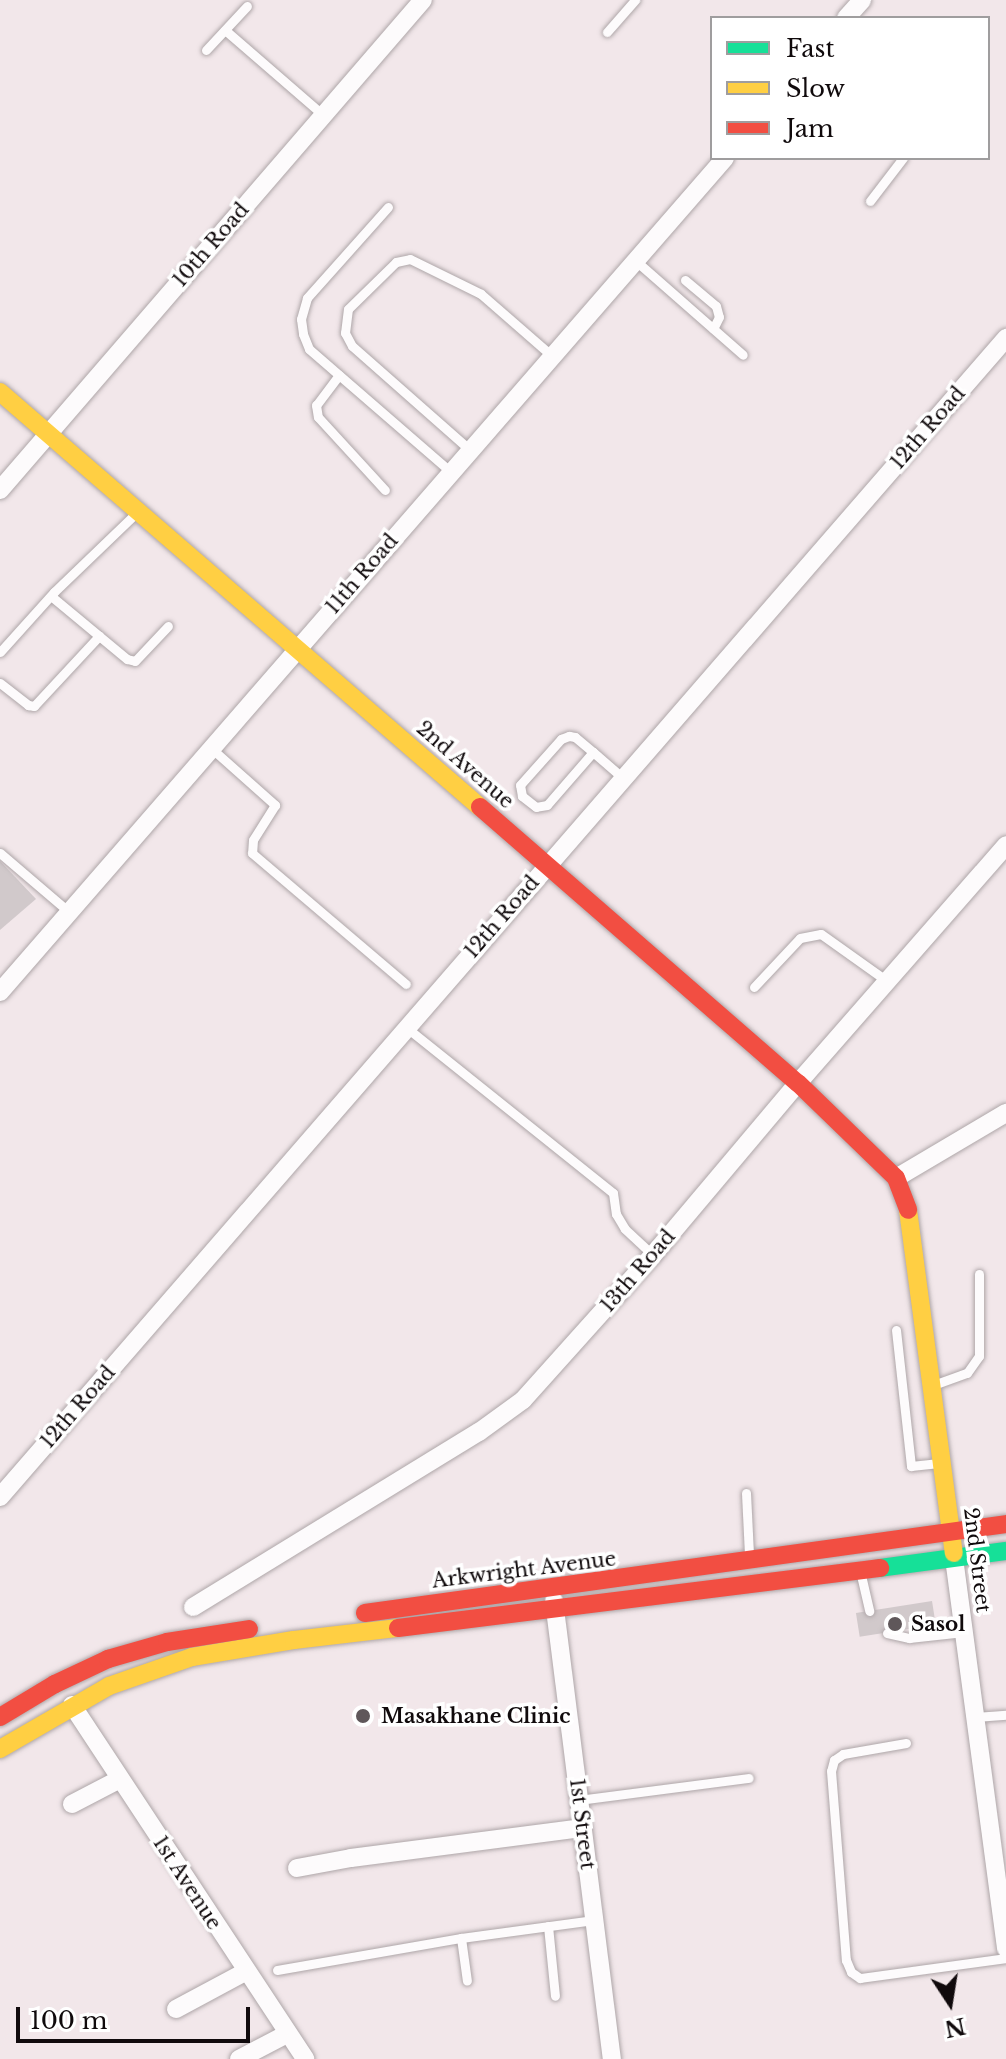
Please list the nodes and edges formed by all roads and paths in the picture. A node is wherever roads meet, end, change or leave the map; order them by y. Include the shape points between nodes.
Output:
1 (423, 0) edge
2 (635, 0) edge
3 (862, 0) edge
4 (247, 6) dead end
5 (848, 16) edge
6 (225, 30) junction
7 (607, 32) dead end
8 (206, 50) dead end
9 (323, 115) junction
10 (723, 160) edge
11 (901, 160) edge
12 (870, 201) dead end
13 (388, 207) dead end
14 (636, 261) junction
15 (685, 280) dead end
16 (713, 329) junction
17 (1006, 338) edge
18 (743, 355) dead end
19 (552, 356) junction
20 (339, 375) junction
21 (0, 392) edge
22 (48, 435) junction
23 (470, 450) junction
24 (451, 472) junction
25 (0, 490) edge
26 (385, 490) dead end
27 (139, 511) junction
28 (51, 596) junction
29 (168, 626) dead end
30 (99, 636) junction
31 (297, 648) junction
32 (0, 652) edge
33 (0, 683) edge
34 (211, 748) junction
35 (593, 752) junction
36 (623, 778) junction
37 (1006, 845) edge
38 (0, 853) edge
39 (547, 865) junction
40 (69, 912) junction
41 (887, 981) junction
42 (406, 984) dead end
43 (754, 987) dead end
44 (0, 992) edge
45 (406, 1028) junction
46 (798, 1083) junction
47 (1006, 1113) edge
48 (896, 1178) junction
49 (653, 1255) junction
50 (979, 1274) dead end
51 (896, 1330) dead end
52 (932, 1385) junction
53 (942, 1462) junction
54 (746, 1493) dead end
55 (0, 1497) edge
56 (1006, 1524) edge
57 (951, 1530) junction
58 (1006, 1551) edge
59 (954, 1558) junction
60 (750, 1562) junction
61 (860, 1570) junction
62 (552, 1589) junction
63 (193, 1607) dead end
64 (555, 1611) junction
65 (869, 1611) dead end
66 (964, 1632) junction
67 (887, 1633) dead end
68 (72, 1705) junction
69 (1006, 1715) edge
70 (0, 1717) edge
71 (975, 1717) junction
72 (906, 1743) dead end
73 (0, 1749) edge
74 (749, 1778) dead end
75 (118, 1780) junction
76 (579, 1800) junction
77 (72, 1804) dead end
78 (583, 1828) junction
79 (297, 1868) dead end
80 (594, 1920) junction
81 (548, 1926) junction
82 (461, 1938) junction
83 (1006, 1941) edge
84 (1006, 1958) edge
85 (277, 1970) dead end
86 (245, 1972) junction
87 (467, 1981) dead end
88 (555, 1996) dead end
89 (176, 2009) dead end
90 (287, 2034) junction
91 (239, 2059) edge
92 (305, 2059) edge
93 (612, 2059) edge

1 - 9 street, 10th Road
2 - 7 lane
3 - 5 street
4 - 6 lane
6 - 8 lane
6 - 9 lane
9 - 22 street, 10th Road
10 - 14 street, 11th Road
11 - 12 lane
13 - 20 lane via 303,308 309,349
14 - 16 lane
14 - 19 street, 11th Road
15 - 16 lane via 716,306 719,317
16 - 18 lane
17 - 36 street, 12th Road
19 - 23 street, 11th Road
19 - 23 lane via 481,294 410,259 396,262 348,309 345,333 352,346
20 - 24 lane
20 - 26 lane via 316,405 318,417
21 - 22 main road, 2nd Avenue
22 - 25 street, 10th Road
22 - 27 main road, 2nd Avenue
23 - 24 street, 11th Road
24 - 31 street, 11th Road
27 - 28 lane
27 - 31 main road, 2nd Avenue
28 - 30 lane
28 - 32 lane
29 - 30 lane via 135,661
30 - 33 lane via 34,706
31 - 34 street, 11th Road
31 - 39 main road, 2nd Avenue
34 - 40 street, 11th Road
34 - 42 lane via 275,805 253,840 252,853
35 - 35 lane via 575,737 561,739 520,785 522,796 542,808
35 - 36 lane
36 - 39 street, 12th Road
37 - 41 street, 13th Road
38 - 40 lane
39 - 45 street, 12th Road
39 - 46 main road, 2nd Avenue
40 - 44 street, 11th Road
41 - 43 lane via 821,934 800,938
41 - 46 street, 13th Road
45 - 49 lane via 613,1193 625,1229
45 - 55 street, 12th Road
46 - 48 main road, 2nd Avenue
46 - 49 street, 13th Road
47 - 48 street
48 - 52 main road, 2nd Street via 909,1213
49 - 63 street, 13th Road via 502,1418
50 - 52 lane via 979,1356 967,1373
51 - 53 lane via 911,1466
52 - 53 main road, 2nd Street
53 - 57 main road, 2nd Street
54 - 60 lane
56 - 57 main road, Arkwright Avenue
57 - 59 main road, 2nd Street
57 - 60 main road, Arkwright Avenue
58 - 59 main road
59 - 61 main road
59 - 66 street, 2nd Street
60 - 62 main road, Arkwright Avenue
61 - 64 main road
61 - 65 lane
62 - 64 street, 1st Street
62 - 70 main road, Arkwright Avenue via 167,1642 108,1659
64 - 68 main road via 294,1640 192,1657 148,1670
64 - 76 street, 1st Street
66 - 67 lane via 909,1638
66 - 71 street, 2nd Street
68 - 73 main road
68 - 75 street, 1st Avenue
69 - 71 lane
71 - 83 street, 2nd Street
72 - 84 lane via 843,1754 831,1771 851,1972 860,1978
74 - 76 lane
75 - 77 street
75 - 86 street, 1st Avenue
76 - 78 street, 1st Street
78 - 79 street
78 - 80 street, 1st Street
80 - 81 lane
80 - 93 street, 1st Street
81 - 82 lane
81 - 88 lane
82 - 85 lane
82 - 87 lane
86 - 89 street
86 - 90 street, 1st Avenue
90 - 91 street
90 - 92 street, 1st Avenue

